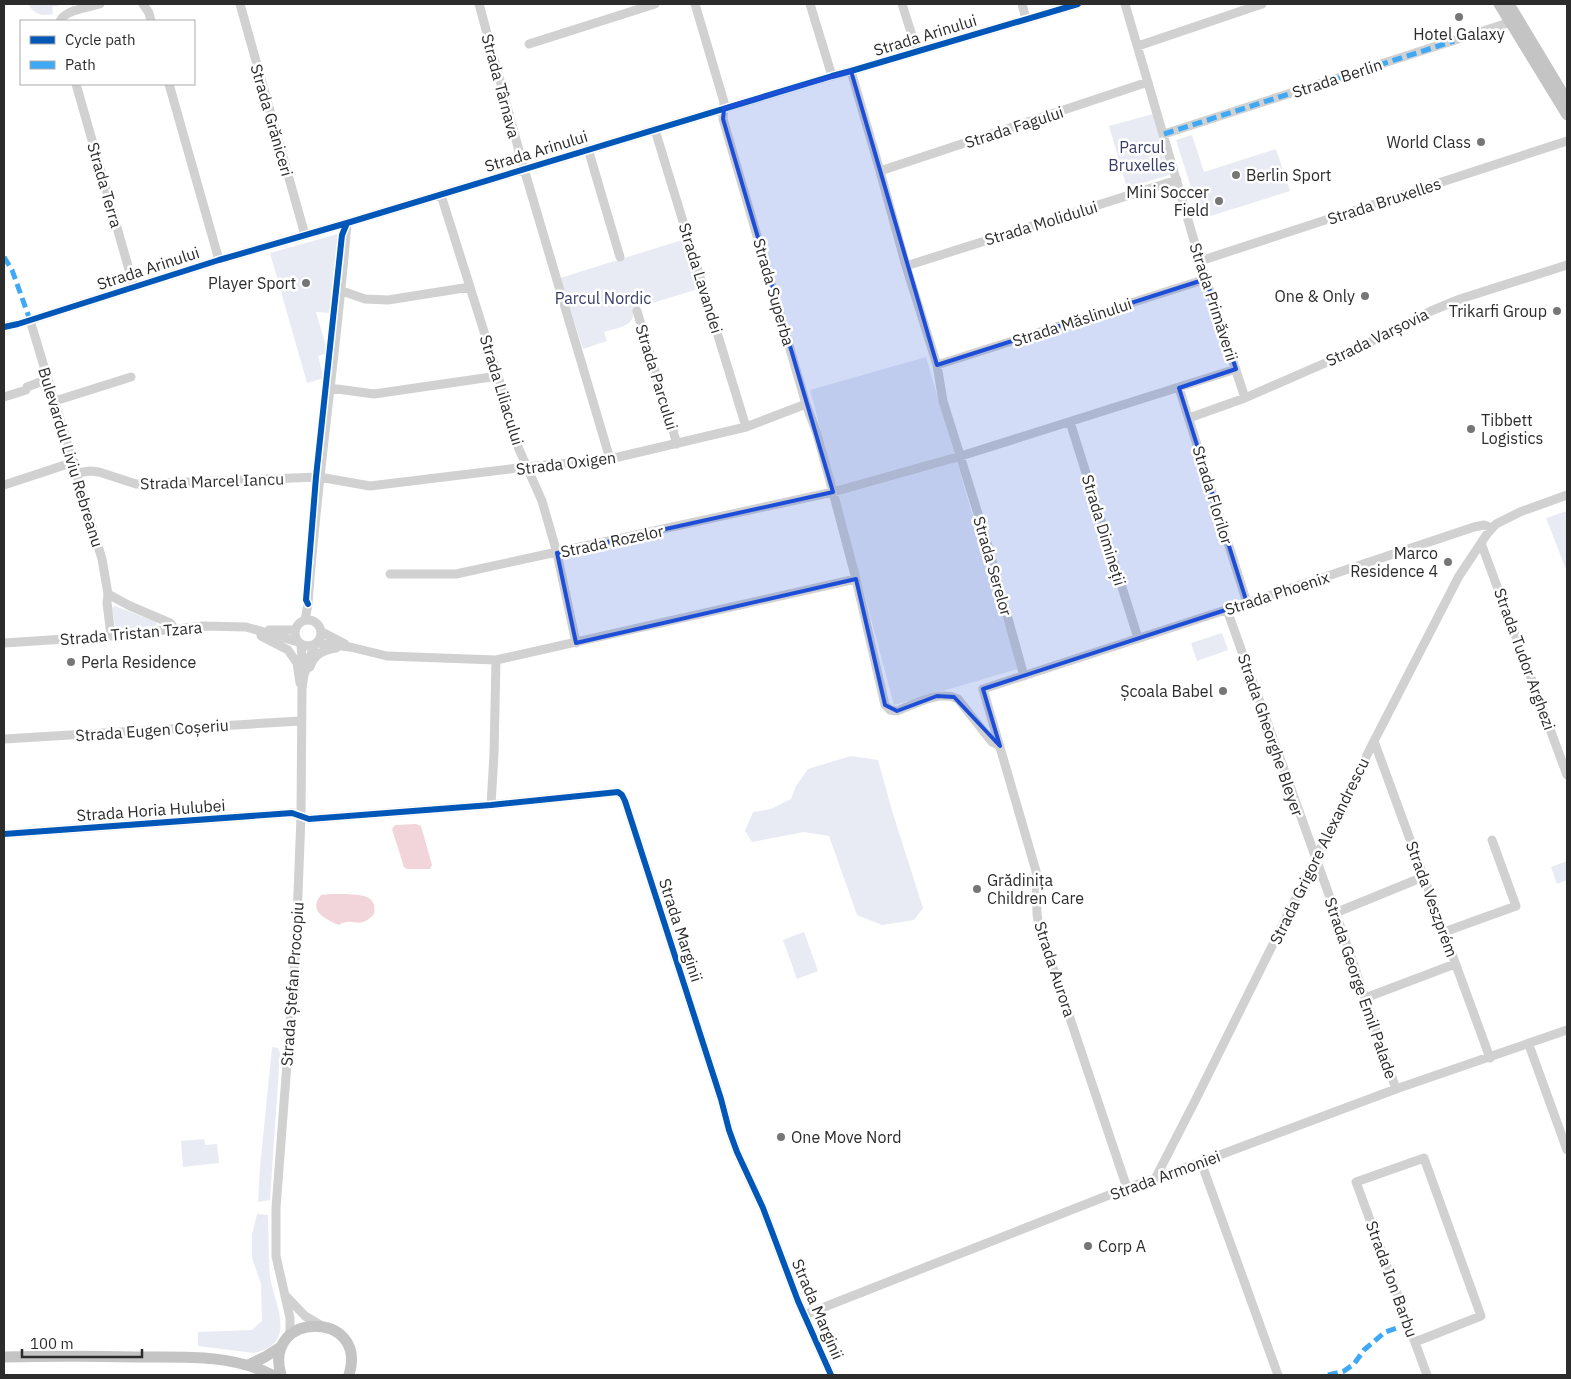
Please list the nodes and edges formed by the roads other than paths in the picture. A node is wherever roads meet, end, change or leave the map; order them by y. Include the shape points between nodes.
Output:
1 (100, 4) edge
2 (143, 4) edge
3 (479, 4) edge
4 (655, 4) edge
5 (695, 4) edge
6 (810, 4) edge
7 (902, 4) edge
8 (1022, 4) edge
9 (1078, 4) edge
10 (1125, 4) edge
11 (1262, 4) edge
12 (1499, 4) edge
13 (1509, 4) edge
14 (240, 5) edge
15 (60, 20) edge
16 (151, 20) edge
17 (1026, 20) junction
18 (1511, 22) junction
19 (529, 44) dead end
20 (1138, 46) junction
21 (916, 52) junction
22 (851, 71) junction
23 (832, 76) junction
24 (1148, 82) junction
25 (76, 85) edge
26 (169, 85) edge
27 (1567, 101) edge
28 (724, 108) junction
29 (1567, 115) edge
30 (656, 130) junction
31 (1164, 134) junction
32 (1567, 141) edge
33 (588, 149) junction
34 (524, 169) junction
35 (880, 171) junction
36 (1177, 180) junction
37 (441, 194) junction
38 (347, 223) junction
39 (304, 235) junction
40 (620, 257) dead end
41 (219, 260) junction
42 (1200, 261) junction
43 (1567, 265) edge
44 (906, 266) junction
45 (1206, 279) junction
46 (134, 286) junction
47 (470, 288) junction
48 (342, 291) junction
49 (637, 311) dead end
50 (30, 320) junction
51 (4, 327) edge
52 (938, 365) junction
53 (1236, 369) junction
54 (498, 376) junction
55 (131, 377) dead end
56 (48, 379) junction
57 (27, 387) junction
58 (330, 388) junction
59 (1179, 388) junction
60 (4, 391) edge
61 (4, 397) edge
62 (1245, 398) junction
63 (55, 401) junction
64 (806, 404) junction
65 (1189, 418) junction
66 (1070, 422) junction
67 (746, 427) junction
68 (677, 444) junction
69 (961, 456) junction
70 (610, 459) junction
71 (74, 462) junction
72 (526, 467) junction
73 (77, 473) junction
74 (319, 477) junction
75 (4, 485) edge
76 (833, 492) junction
77 (1567, 495) edge
78 (1492, 528) junction
79 (1481, 543) junction
80 (557, 553) junction
81 (390, 574) dead end
82 (856, 579) junction
83 (108, 594) junction
84 (1247, 603) junction
85 (1227, 610) junction
86 (310, 621) junction
87 (246, 627) junction
88 (175, 629) junction
89 (259, 630) junction
90 (295, 630) junction
91 (322, 632) junction
92 (111, 636) junction
93 (1138, 638) junction
94 (4, 643) edge
95 (299, 643) junction
96 (576, 643) junction
97 (315, 644) junction
98 (350, 647) junction
99 (496, 660) junction
100 (304, 675) junction
101 (1024, 676) junction
102 (302, 688) junction
103 (983, 689) joint
104 (300, 721) junction
105 (4, 740) edge
106 (1374, 741) junction
107 (1000, 746) junction
108 (1567, 775) edge
109 (491, 804) junction
110 (301, 816) junction
111 (4, 834) edge
112 (1492, 840) dead end
113 (1315, 859) junction
114 (1424, 877) junction
115 (1335, 913) junction
116 (1444, 932) junction
117 (1455, 964) junction
118 (1365, 998) junction
119 (1567, 1030) edge
120 (1529, 1045) junction
121 (1490, 1058) junction
122 (1396, 1089) junction
123 (1567, 1150) edge
124 (1201, 1162) junction
125 (1155, 1179) junction
126 (1127, 1188) junction
127 (283, 1293) junction
128 (804, 1316) junction
129 (322, 1326) junction
130 (285, 1342) junction
131 (1415, 1342) junction
132 (4, 1357) edge
133 (352, 1363) junction
134 (248, 1364) junction
135 (272, 1375) edge
136 (281, 1375) edge
137 (349, 1375) edge
138 (354, 1375) edge
139 (831, 1375) edge
140 (1278, 1375) edge
141 (1427, 1375) edge

1 - 15 street via 66,14
2 - 16 street
3 - 34 street, Strada Târnava
4 - 19 street
5 - 28 street, Strada Superba
6 - 23 street
7 - 21 street
8 - 17 street
9 - 17 street, Strada Arinului
10 - 20 street, Strada Primăverii
11 - 20 street
12 - 18 main road
13 - 27 main road
14 - 39 street, Strada Grăniceri
17 - 21 street, Strada Arinului
18 - 29 main road
18 - 31 street, Strada Berlin
20 - 24 street, Strada Primăverii
21 - 22 street, Strada Arinului
22 - 23 street, Strada Arinului
22 - 35 street, Strada Serelor
23 - 28 street, Strada Arinului
24 - 31 street, Strada Primăverii
24 - 35 street, Strada Fagului
25 - 46 street, Strada Terra
26 - 41 street
28 - 30 street, Strada Arinului
28 - 64 street, Strada Superba via 723,119
30 - 33 street, Strada Arinului
30 - 67 street, Strada Lavandei
31 - 36 street, Strada Primăverii
32 - 42 street, Strada Bruxelles
33 - 34 street, Strada Arinului
33 - 40 street
34 - 37 street, Strada Arinului
34 - 70 street, Strada Târnava
35 - 44 street, Strada Serelor
36 - 42 street, Strada Primăverii
36 - 44 street, Strada Molidului
37 - 38 street, Strada Arinului
37 - 47 street, Strada Liliacului
38 - 39 street, Strada Arinului
38 - 48 street
39 - 41 street, Strada Arinului
41 - 46 street, Strada Arinului
42 - 45 street, Strada Primăverii
43 - 62 street, Strada Varșovia via 1460,299
44 - 52 street, Strada Serelor
45 - 52 street, Strada Măslinului
45 - 53 street, Strada Primăverii
46 - 50 street, Strada Arinului
47 - 48 street via 388,300 365,299
47 - 54 street, Strada Liliacului
48 - 58 street
49 - 68 street, Strada Parcului
50 - 51 street, Strada Arinului
50 - 56 street, Bulevardul Liviu Rebreanu
52 - 69 street, Strada Serelor via 942,401
53 - 59 street, Strada Primăverii
53 - 62 street, Strada Primăverii
54 - 58 street via 374,394
54 - 72 street, Strada Liliacului
55 - 63 street
56 - 57 street
56 - 63 street, Bulevardul Liviu Rebreanu
57 - 60 street
57 - 61 street
58 - 74 street
59 - 65 street, Strada Florilor
59 - 66 street, Strada Primăverii
62 - 65 street, Strada Varșovia
63 - 71 street, Bulevardul Liviu Rebreanu
64 - 67 street, Strada Oxigen
64 - 76 street, Strada Superba
65 - 84 street, Strada Florilor
66 - 69 street, Strada Primăverii
66 - 93 street, Strada Dimineții
67 - 68 street, Strada Oxigen
68 - 70 street, Strada Oxigen
69 - 76 street, Strada Rozelor
69 - 101 street, Strada Serelor
70 - 72 street, Strada Oxigen
71 - 73 street, Bulevardul Liviu Rebreanu
71 - 75 street
72 - 74 street, Strada Oxigen via 370,486
72 - 80 street, Strada Liliacului via 542,500
73 - 74 street, Strada Marcel Iancu via 90,470 136,484
73 - 83 street, Bulevardul Liviu Rebreanu via 102,559
74 - 86 street via 308,604
76 - 80 street, Strada Rozelor
76 - 82 street, Strada Superba
77 - 78 street, Strada Phoenix via 1520,512
78 - 79 street, Strada Grigore Alexandrescu
78 - 84 street, Strada Phoenix via 1474,527
79 - 106 street, Strada Grigore Alexandrescu via 1459,576
79 - 108 street, Strada Tudor Arghezi
80 - 81 street, Strada Rozelor via 456,574
80 - 96 street, Strada Liliacului
82 - 96 street
82 - 107 street, Strada Superba via 887,708 897,711 941,696 954,697 992,742
83 - 88 street via 170,623
83 - 92 street, Bulevardul Liviu Rebreanu
84 - 85 street, Strada Phoenix
85 - 93 street, Strada Phoenix
85 - 113 street, Strada Gheorghe Bleyer
86 - 90 street via 299,624
86 - 91 street
87 - 88 street, Strada Tristan Tzara
87 - 89 street, Strada Tristan Tzara
87 - 102 street via 288,650 297,663
88 - 92 street, Strada Tristan Tzara
89 - 90 street, Strada Tristan Tzara
89 - 95 street, Strada Tristan Tzara
90 - 95 street
91 - 97 street
91 - 98 street
92 - 94 street, Strada Tristan Tzara
93 - 101 street, Strada Phoenix
95 - 97 street via 309,647
95 - 100 street, Strada Ștefan Procopiu
96 - 99 street
97 - 98 street
97 - 100 street, Strada Ștefan Procopiu
98 - 99 street via 387,656
98 - 102 street via 328,649 316,656
99 - 109 street
100 - 102 street, Strada Ștefan Procopiu
101 - 103 street, Strada Phoenix
102 - 104 street, Strada Ștefan Procopiu
103 - 107 street, Strada Aurora
104 - 105 street, Strada Eugen Coșeriu
104 - 110 street, Strada Ștefan Procopiu
106 - 113 street, Strada Grigore Alexandrescu
106 - 114 street, Strada Veszprém
107 - 126 street, Strada Aurora via 1036,871 1039,926
109 - 110 street, Strada Marginii via 309,820
109 - 128 street, Strada Marginii via 612,792 622,795 729,1130
110 - 111 street, Strada Horia Hulubei via 292,813
110 - 127 street, Strada Ștefan Procopiu via 296,945 276,1208 276,1256
112 - 116 street via 1516,906
113 - 115 street, Strada George Emil Palade
113 - 125 street, Strada Grigore Alexandrescu
114 - 115 street
114 - 116 street, Strada Veszprém
115 - 118 street, Strada George Emil Palade
116 - 117 street, Strada Veszprém
117 - 118 street
117 - 121 street, Strada Veszprém
118 - 122 street, Strada George Emil Palade
119 - 120 street, Strada Armoniei
120 - 121 street, Strada Armoniei
120 - 123 street
121 - 122 street, Strada Armoniei
122 - 124 street, Strada Armoniei
124 - 125 street, Strada Armoniei
124 - 140 street
125 - 126 street, Strada Armoniei
126 - 128 street, Strada Armoniei
127 - 129 street via 305,1316
127 - 130 street, Strada Ștefan Procopiu via 290,1318 290,1331
128 - 139 street, Strada Marginii
129 - 130 main road via 298,1330
129 - 133 main road via 340,1335
130 - 134 main road via 266,1357
130 - 136 main road via 279,1355
131 - 131 street, Strada Ion Barbu via 1356,1182 1424,1158 1481,1316
131 - 141 street, Strada Ion Barbu
132 - 134 main road via 194,1357
133 - 137 main road
133 - 138 main road
134 - 135 main road

